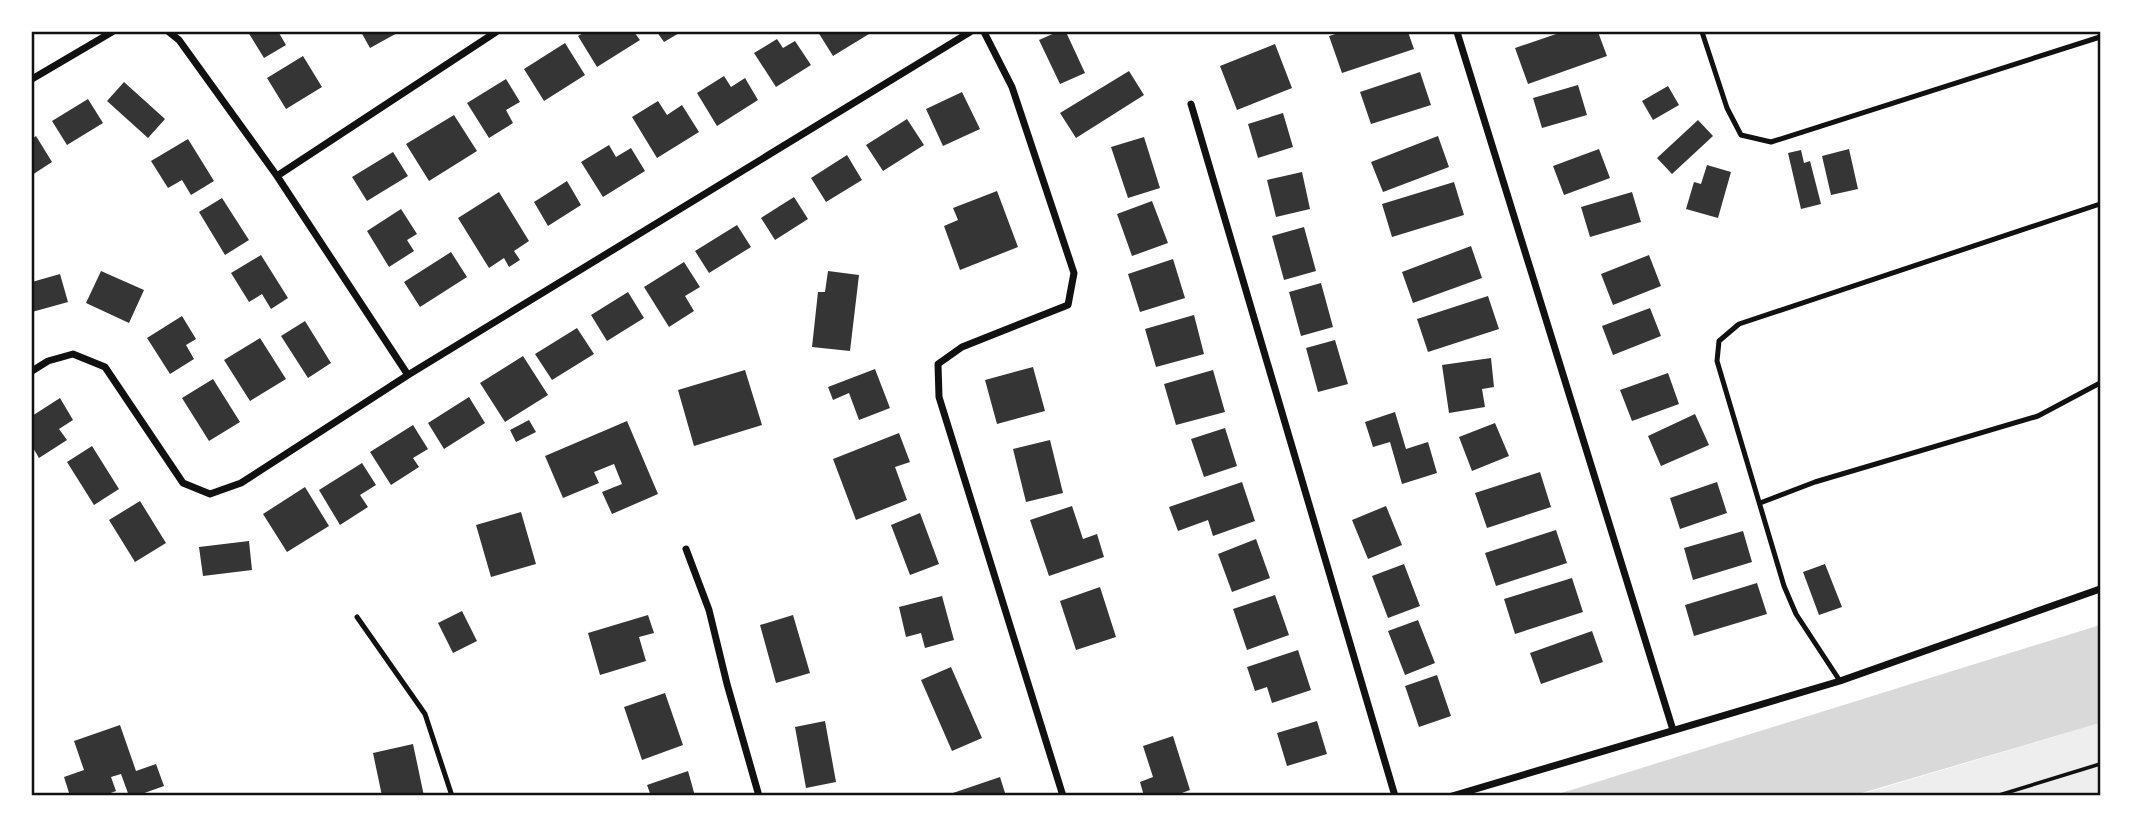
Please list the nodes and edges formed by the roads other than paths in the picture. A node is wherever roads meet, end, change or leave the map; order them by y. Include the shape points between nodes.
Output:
1 (112, 32) edge
2 (169, 32) edge
3 (494, 32) edge
4 (970, 32) edge
5 (984, 32) edge
6 (1457, 32) edge
7 (1702, 32) edge
8 (2101, 37) edge
9 (32, 79) edge
10 (1191, 104) dead end
11 (277, 176) junction
12 (2101, 204) edge
13 (32, 371) edge
14 (408, 375) junction
15 (2101, 383) edge
16 (1760, 503) junction
17 (686, 549) dead end
18 (2101, 589) edge
19 (357, 617) dead end
20 (1840, 681) junction
21 (1673, 730) junction
22 (452, 796) edge
23 (760, 796) edge
24 (1063, 796) edge
25 (1395, 796) edge
26 (1452, 796) edge

1 - 9 street
2 - 11 street
3 - 11 street
4 - 14 street
5 - 24 street via 1012,87 1074,273 1068,305 962,347 938,364 939,397
6 - 21 street
7 - 8 lane via 1727,108 1741,135 1771,142
10 - 25 street
11 - 14 street
12 - 16 lane via 1739,324 1719,341 1717,361
13 - 14 street via 73,354 105,368 183,483 210,494 241,483
15 - 16 lane via 2038,416 1815,482
16 - 20 lane via 1796,614
17 - 23 street via 709,610
18 - 20 street
19 - 22 lane via 425,714
20 - 21 street
21 - 26 street

